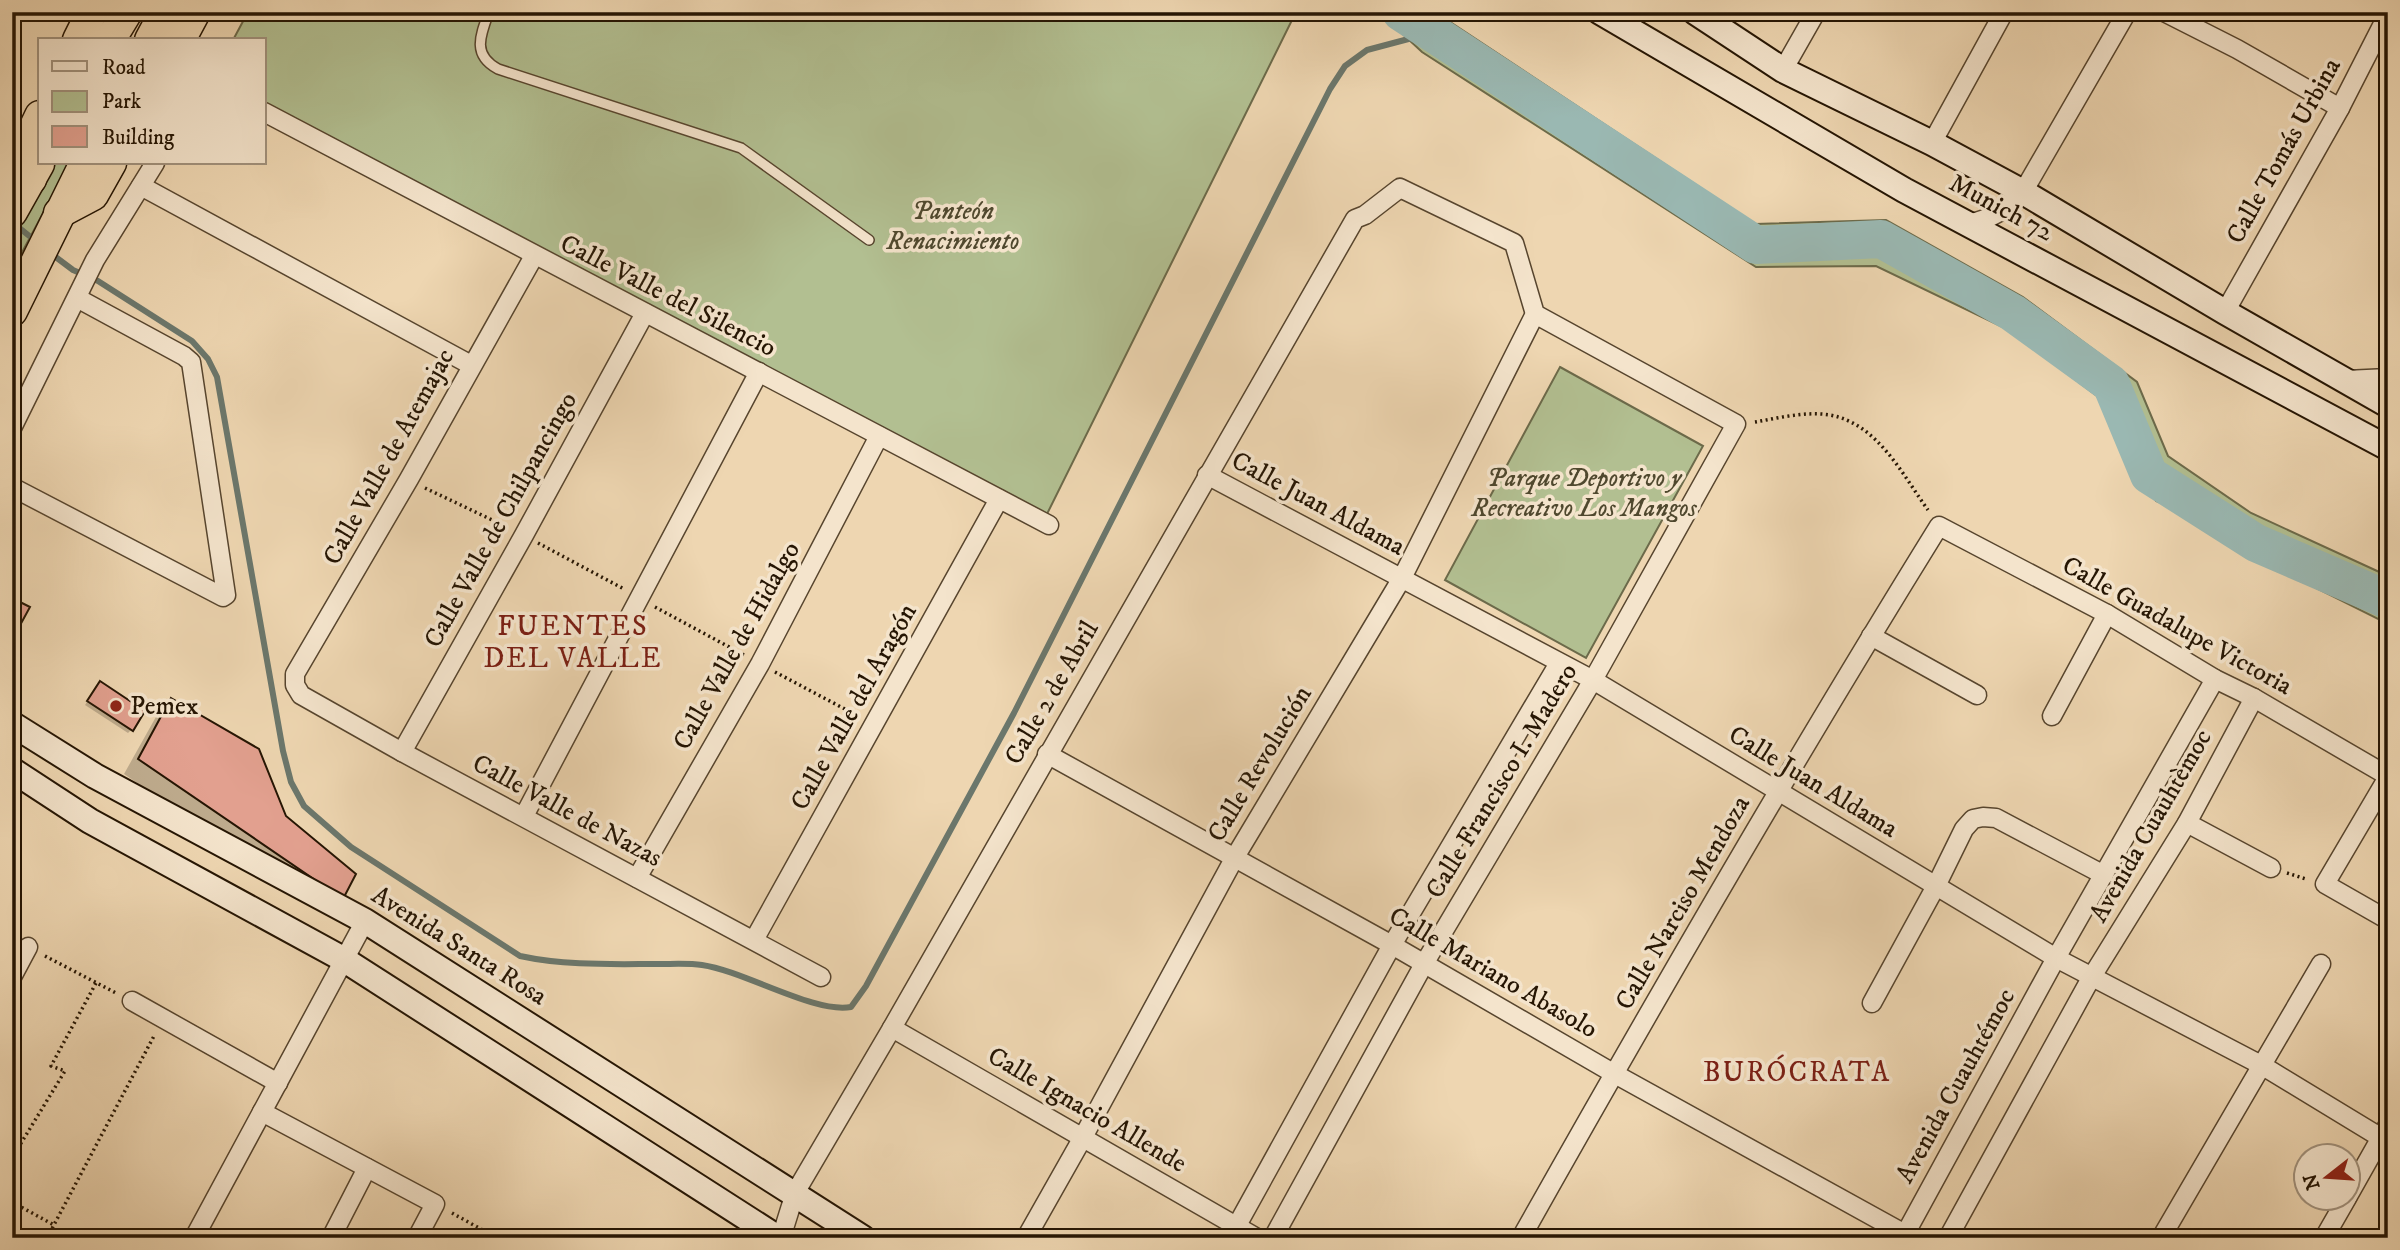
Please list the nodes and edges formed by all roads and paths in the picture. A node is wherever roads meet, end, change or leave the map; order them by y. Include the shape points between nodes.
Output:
1 (92, 12) edge
2 (127, 12) edge
3 (165, 12) edge
4 (195, 12) edge
5 (489, 12) edge
6 (1600, 12) edge
7 (1695, 12) edge
8 (1816, 12) edge
9 (2004, 12) edge
10 (2127, 12) edge
11 (2164, 12) edge
12 (2388, 14) edge
13 (79, 38) edge
14 (111, 38) edge
15 (151, 38) edge
16 (181, 38) edge
17 (1783, 70) junction
18 (2340, 108) junction
19 (266, 114) edge
20 (38, 120) edge
21 (1932, 143) junction
22 (84, 164) edge
23 (110, 164) edge
24 (154, 164) edge
25 (141, 186) junction
26 (25, 190) edge
27 (2023, 192) junction
28 (55, 222) junction
29 (1968, 224) junction
30 (869, 240) dead end
31 (534, 256) junction
32 (80, 289) junction
33 (12, 311) edge
34 (2225, 312) junction
35 (645, 313) junction
36 (1535, 314) junction
37 (471, 365) junction
38 (759, 372) junction
39 (2388, 378) edge
40 (2345, 380) junction
41 (2386, 404) edge
42 (1736, 424) junction
43 (12, 428) edge
44 (879, 436) junction
45 (2384, 446) edge
46 (1207, 475) junction
47 (12, 487) edge
48 (999, 499) junction
49 (1049, 525) dead end
50 (1939, 526) junction
51 (1402, 578) junction
52 (2108, 614) junction
53 (1871, 636) junction
54 (1559, 663) junction
55 (2215, 678) junction
56 (1593, 680) junction
57 (295, 685) joint
58 (1977, 695) dead end
59 (2254, 698) junction
60 (2052, 716) dead end
61 (12, 724) edge
62 (402, 752) junction
63 (1047, 754) junction
64 (12, 770) edge
65 (2388, 777) edge
66 (1779, 792) junction
67 (524, 816) junction
68 (2187, 823) junction
69 (1235, 857) junction
70 (2271, 868) joint
71 (2104, 875) junction
72 (637, 878) junction
73 (2325, 884) junction
74 (1936, 886) junction
75 (2388, 920) edge
76 (365, 921) junction
77 (754, 940) junction
78 (1392, 945) junction
79 (28, 947) joint
80 (2056, 958) junction
81 (343, 959) junction
82 (1424, 964) junction
83 (2321, 964) dead end
84 (12, 977) edge
85 (821, 977) dead end
86 (2091, 978) junction
87 (96, 982) junction
88 (132, 1001) joint
89 (1872, 1003) dead end
90 (164, 1018) junction
91 (892, 1028) junction
92 (2263, 1066) junction
93 (1614, 1073) junction
94 (278, 1083) junction
95 (262, 1112) junction
96 (2385, 1135) edge
97 (1082, 1139) junction
98 (12, 1158) edge
99 (367, 1168) junction
100 (2362, 1173) edge
101 (795, 1194) junction
102 (12, 1202) edge
103 (435, 1204) junction
104 (2339, 1212) edge
105 (54, 1225) junction
106 (1233, 1232) edge
107 (1907, 1236) edge
108 (47, 1238) edge
109 (194, 1238) edge
110 (331, 1238) edge
111 (417, 1238) edge
112 (497, 1238) edge
113 (780, 1238) edge
114 (863, 1238) edge
115 (1026, 1238) edge
116 (1257, 1238) edge
117 (1273, 1238) edge
118 (1521, 1238) edge
119 (1948, 1238) edge
120 (2161, 1238) edge
121 (2324, 1238) edge

1 - 13 highway
2 - 14 highway
3 - 15 highway
4 - 16 highway
5 - 30 lane via 479,36 487,63 741,148
6 - 29 main road, Munich 72
7 - 17 main road, Munich 72
8 - 17 street
9 - 21 street
10 - 27 street
11 - 18 street
12 - 18 street, Calle Tomás Urbina
17 - 21 main road, Munich 72
18 - 34 street, Calle Tomás Urbina
19 - 31 street, Calle Valle del Silencio
20 - 26 highway via 30,137
21 - 27 main road, Munich 72
22 - 28 highway
23 - 28 highway via 93,195
24 - 25 street
25 - 32 street
25 - 37 street
27 - 29 street via 1994,216
27 - 34 main road, Munich 72
28 - 33 highway
29 - 45 main road, Munich 72
31 - 35 street, Calle Valle del Silencio
31 - 37 street, Calle Valle de Atemajac
32 - 43 street
32 - 47 street via 191,362 228,591 223,597
34 - 40 main road, Munich 72
35 - 38 street, Calle Valle del Silencio
35 - 62 street, Calle Valle de Chilpancingo
36 - 42 street
36 - 46 street, Calle 2 de Abril via 1514,243 1400,188 1355,219
36 - 51 street, Calle Revolución
37 - 57 street, Calle Valle de Atemajac via 295,674
38 - 44 street, Calle Valle del Silencio
38 - 67 street
39 - 40 street
40 - 41 main road, Munich 72
42 - 50 path via 1805,414 1831,415 1863,428 1909,479
42 - 56 street, Calle Francisco I. Madero
44 - 48 street, Calle Valle del Silencio
44 - 72 street, Calle Valle de Hidalgo via 760,664
46 - 51 street, Calle Juan Aldama
46 - 63 street, Calle 2 de Abril
48 - 49 street, Calle Valle del Silencio
48 - 77 street, Calle Valle del Aragón
50 - 52 street, Calle Guadalupe Victoria
50 - 53 street, Calle Narciso Mendoza
51 - 54 street, Calle Juan Aldama
51 - 69 street, Calle Revolución
52 - 55 street, Calle Guadalupe Victoria
52 - 60 street
53 - 58 street
53 - 66 street, Calle Narciso Mendoza
54 - 56 street, Calle Juan Aldama
54 - 78 street, Calle Francisco I. Madero
55 - 59 street, Calle Guadalupe Victoria
55 - 71 street, Avenida Cuauhtèmoc
56 - 66 street, Calle Juan Aldama
56 - 82 street, Calle Francisco I. Madero
57 - 62 street, Calle Valle de Nazas via 300,695
59 - 65 street, Calle Guadalupe Victoria
59 - 68 street, Avenida Cuauhtèmoc
61 - 76 main road, Avenida Santa Rosa via 95,776
62 - 67 street, Calle Valle de Nazas
63 - 69 street, Calle Mariano Abasolo
63 - 91 street, Calle 2 de Abril
64 - 81 main road via 90,821
65 - 73 street
66 - 74 street, Calle Juan Aldama
66 - 93 street, Calle Narciso Mendoza
67 - 72 street, Calle Valle de Nazas
68 - 70 street
68 - 86 street, Avenida Cuauhtèmoc
69 - 78 street, Calle Mariano Abasolo
69 - 97 street, Calle Revolución
70 - 73 path
71 - 74 street via 1996,818 1983,817 1973,819 1964,829
71 - 80 street, Avenida Cuauhtèmoc
72 - 77 street, Calle Valle de Nazas
73 - 75 street
74 - 80 street, Calle Juan Aldama
74 - 89 street
76 - 81 street
76 - 101 main road, Avenida Santa Rosa
77 - 85 street, Calle Valle de Nazas
78 - 82 street, Calle Mariano Abasolo
78 - 106 street, Calle Francisco I. Madero
79 - 84 street
79 - 87 path
80 - 86 street, Calle Juan Aldama
80 - 107 street, Avenida Cuauhtémoc
81 - 94 street
81 - 113 main road
82 - 93 street, Calle Mariano Abasolo
82 - 117 street, Calle Francisco I. Madero
83 - 92 street
86 - 92 street, Calle Juan Aldama
86 - 119 street
87 - 88 path
87 - 98 path via 51,1066 65,1071
88 - 90 street
90 - 94 street
90 - 105 path
91 - 97 street, Calle Ignacio Allende
91 - 101 street, Calle 2 de Abril
92 - 96 street, Calle Juan Aldama
92 - 120 street
93 - 107 street, Calle Mariano Abasolo
93 - 118 street, Calle Narciso Mendoza
94 - 95 street
95 - 99 street
95 - 109 street
96 - 100 street
97 - 106 street, Calle Ignacio Allende
97 - 115 street, Calle Revolución
99 - 103 street
99 - 110 street
101 - 113 street, Calle 2 de Abril
101 - 114 main road, Avenida Santa Rosa
102 - 105 path
103 - 111 street
103 - 112 path
104 - 121 street
105 - 108 path
106 - 116 street, Calle Ignacio Allende

